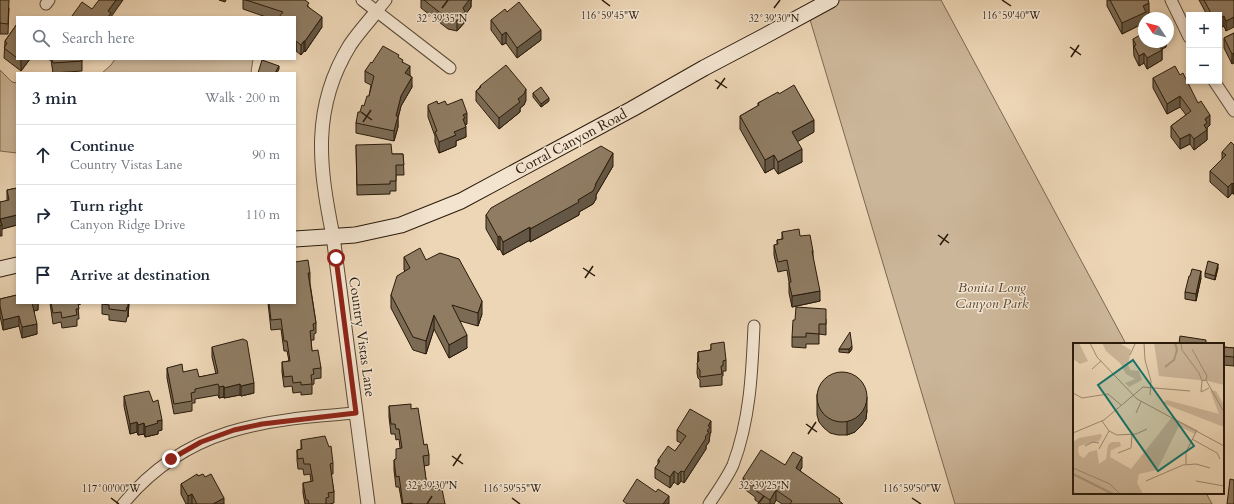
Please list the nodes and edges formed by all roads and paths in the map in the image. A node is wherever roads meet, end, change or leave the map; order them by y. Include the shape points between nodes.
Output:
1 (362, 0) edge
2 (386, 0) edge
3 (831, 0) edge
4 (1171, 0) edge
5 (377, 11) junction
6 (1186, 31) edge
7 (450, 68) dead end
8 (1216, 84) edge
9 (1234, 111) edge
10 (333, 236) junction
11 (296, 239) edge
12 (16, 265) edge
13 (0, 269) edge
14 (754, 326) dead end
15 (356, 413) junction
16 (123, 504) edge
17 (368, 504) edge
18 (709, 504) edge

1 - 5 street
2 - 5 street, Country Vistas Lane
3 - 10 main road, Corral Canyon Road via 461,201 401,224 355,235
4 - 6 street
5 - 7 street
5 - 10 street, Country Vistas Lane via 342,58 322,118 320,147 327,209
8 - 9 street
10 - 11 main road, Corral Canyon Road
10 - 15 street, Country Vistas Lane
12 - 13 main road
14 - 18 street via 750,391 743,432 732,466
15 - 16 street via 262,424 217,435 171,459 144,481
15 - 17 street, Country Vistas Lane

